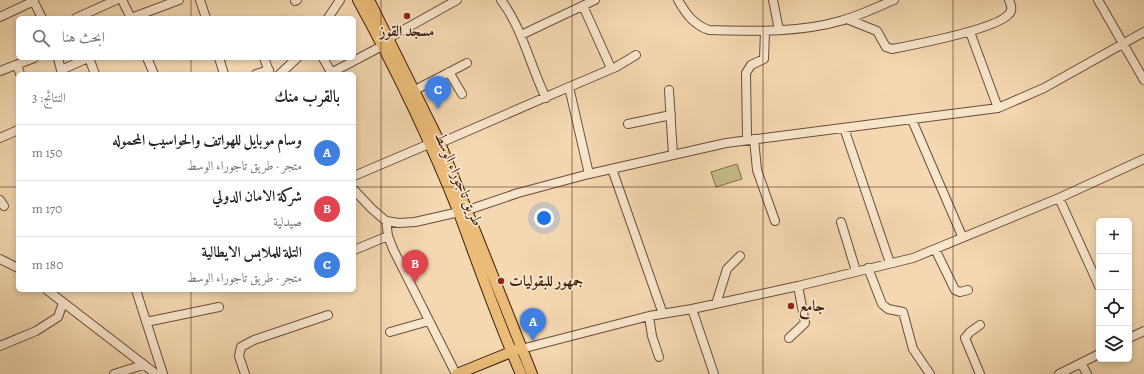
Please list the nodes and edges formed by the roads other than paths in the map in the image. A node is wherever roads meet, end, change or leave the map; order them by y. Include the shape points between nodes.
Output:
1 (116, 0) edge
2 (122, 0) edge
3 (178, 0) edge
4 (200, 0) edge
5 (340, 0) edge
6 (358, 0) edge
7 (369, 0) edge
8 (457, 0) edge
9 (501, 0) edge
10 (595, 0) edge
11 (678, 0) edge
12 (773, 0) edge
13 (894, 0) edge
14 (1009, 0) edge
15 (1098, 0) edge
16 (34, 1) edge
17 (583, 6) junction
18 (41, 16) edge
19 (80, 16) edge
20 (130, 16) edge
21 (136, 16) edge
22 (205, 16) edge
23 (329, 16) edge
24 (0, 17) edge
25 (847, 19) junction
26 (779, 30) junction
27 (765, 31) junction
28 (970, 32) junction
29 (1144, 32) edge
30 (521, 35) junction
31 (386, 42) junction
32 (1124, 45) junction
33 (636, 55) dead end
34 (356, 59) edge
35 (29, 60) edge
36 (59, 60) edge
37 (84, 60) edge
38 (89, 60) edge
39 (148, 60) edge
40 (220, 60) edge
41 (265, 60) edge
42 (295, 60) edge
43 (324, 60) edge
44 (355, 60) edge
45 (467, 63) dead end
46 (17, 65) junction
47 (611, 68) junction
48 (0, 71) edge
49 (19, 72) edge
50 (62, 72) edge
51 (94, 72) edge
52 (153, 72) edge
53 (223, 72) edge
54 (269, 72) edge
55 (282, 72) edge
56 (330, 72) edge
57 (334, 72) edge
58 (450, 72) junction
59 (1144, 80) edge
60 (569, 87) junction
61 (415, 90) junction
62 (669, 90) dead end
63 (462, 94) dead end
64 (546, 98) junction
65 (998, 108) junction
66 (670, 115) junction
67 (912, 120) junction
68 (628, 124) dead end
69 (844, 128) junction
70 (16, 131) edge
71 (0, 138) edge
72 (750, 139) junction
73 (435, 144) junction
74 (673, 155) junction
75 (1144, 159) edge
76 (612, 169) junction
77 (588, 174) junction
78 (356, 175) edge
79 (356, 192) edge
80 (1059, 198) junction
81 (463, 211) junction
82 (386, 221) junction
83 (775, 221) dead end
84 (841, 222) dead end
85 (388, 236) junction
86 (962, 236) junction
87 (356, 249) edge
88 (935, 250) junction
89 (740, 256) dead end
90 (0, 259) edge
91 (890, 263) junction
92 (16, 267) edge
93 (868, 268) junction
94 (856, 271) junction
95 (1096, 279) edge
96 (798, 286) junction
97 (968, 290) dead end
98 (49, 292) edge
99 (137, 292) edge
100 (63, 303) junction
101 (716, 304) junction
102 (219, 307) dead end
103 (692, 309) junction
104 (663, 314) junction
105 (328, 315) dead end
106 (649, 316) junction
107 (430, 321) junction
108 (146, 322) junction
109 (980, 325) dead end
110 (1144, 331) edge
111 (390, 332) dead end
112 (1132, 337) edge
113 (789, 338) dead end
114 (0, 346) edge
115 (516, 350) junction
116 (1096, 356) edge
117 (659, 357) dead end
118 (1081, 363) junction
119 (143, 365) junction
120 (114, 374) edge
121 (156, 374) edge
122 (163, 374) edge
123 (245, 374) edge
124 (457, 374) edge
125 (521, 374) edge
126 (532, 374) edge
127 (714, 374) edge
128 (930, 374) edge
129 (980, 374) edge
130 (1059, 374) edge
131 (1087, 374) edge

1 - 19 street
2 - 20 street
3 - 21 street
4 - 22 street
5 - 23 street
6 - 31 main road, طريق تاجوراء الوسط
7 - 31 main road
8 - 31 street
9 - 30 street
10 - 17 street
11 - 27 street via 686,13 701,27 709,30
12 - 26 street
13 - 25 street
14 - 28 street via 1012,10 1007,17
15 - 32 street
16 - 18 street
16 - 24 street
17 - 30 street
17 - 47 street
25 - 26 street via 822,26
25 - 28 street via 877,31 886,47 890,49
26 - 27 street
27 - 72 street via 764,59 751,65 746,73
28 - 65 street
29 - 32 street
30 - 64 street
31 - 34 street
31 - 61 main road
31 - 73 main road, طريق تاجوراء الوسط
32 - 59 street
32 - 65 street via 1044,88
33 - 47 street
35 - 46 street
36 - 50 street
37 - 50 street
38 - 51 street
39 - 52 street
40 - 53 street
41 - 54 street
42 - 55 street
43 - 56 street
44 - 57 street
45 - 58 street
46 - 48 street
46 - 49 street
47 - 60 street
58 - 61 street
58 - 63 street
60 - 64 street
60 - 77 street
61 - 73 main road
62 - 66 street
64 - 73 street
65 - 67 street
66 - 68 street
66 - 74 street
67 - 69 street
67 - 86 street
69 - 72 street
69 - 91 street
70 - 71 street
72 - 74 street
72 - 83 street via 757,170
73 - 78 street
73 - 81 main road, طريق تاجوراء الوسط
74 - 76 street
75 - 80 street
76 - 77 street
76 - 104 street
77 - 81 street
79 - 82 street
80 - 86 street
80 - 95 street
81 - 82 street via 415,222
81 - 115 main road, طريق تاجوراء الوسط
82 - 85 street
84 - 94 street
85 - 87 street
85 - 107 street
86 - 88 street
88 - 91 street
88 - 97 street via 955,290
89 - 101 street via 726,269
90 - 92 street
91 - 93 street
93 - 94 street
93 - 128 street via 882,304 888,309 903,312 914,349
94 - 96 street
96 - 101 street
96 - 113 street via 805,323
98 - 100 street
99 - 108 street
100 - 114 street via 58,317 36,331
100 - 119 street
101 - 103 street
102 - 108 street
103 - 104 street
103 - 127 street
104 - 106 street
105 - 123 street via 254,340 241,347 239,356
106 - 115 street
106 - 117 street
107 - 111 street
107 - 124 street
108 - 122 street
109 - 129 street via 966,338
110 - 112 street
115 - 124 main road
115 - 125 main road, طريق تاجوراء الوسط
115 - 126 main road
116 - 118 street
118 - 130 street
118 - 131 street
119 - 120 street
119 - 121 street

